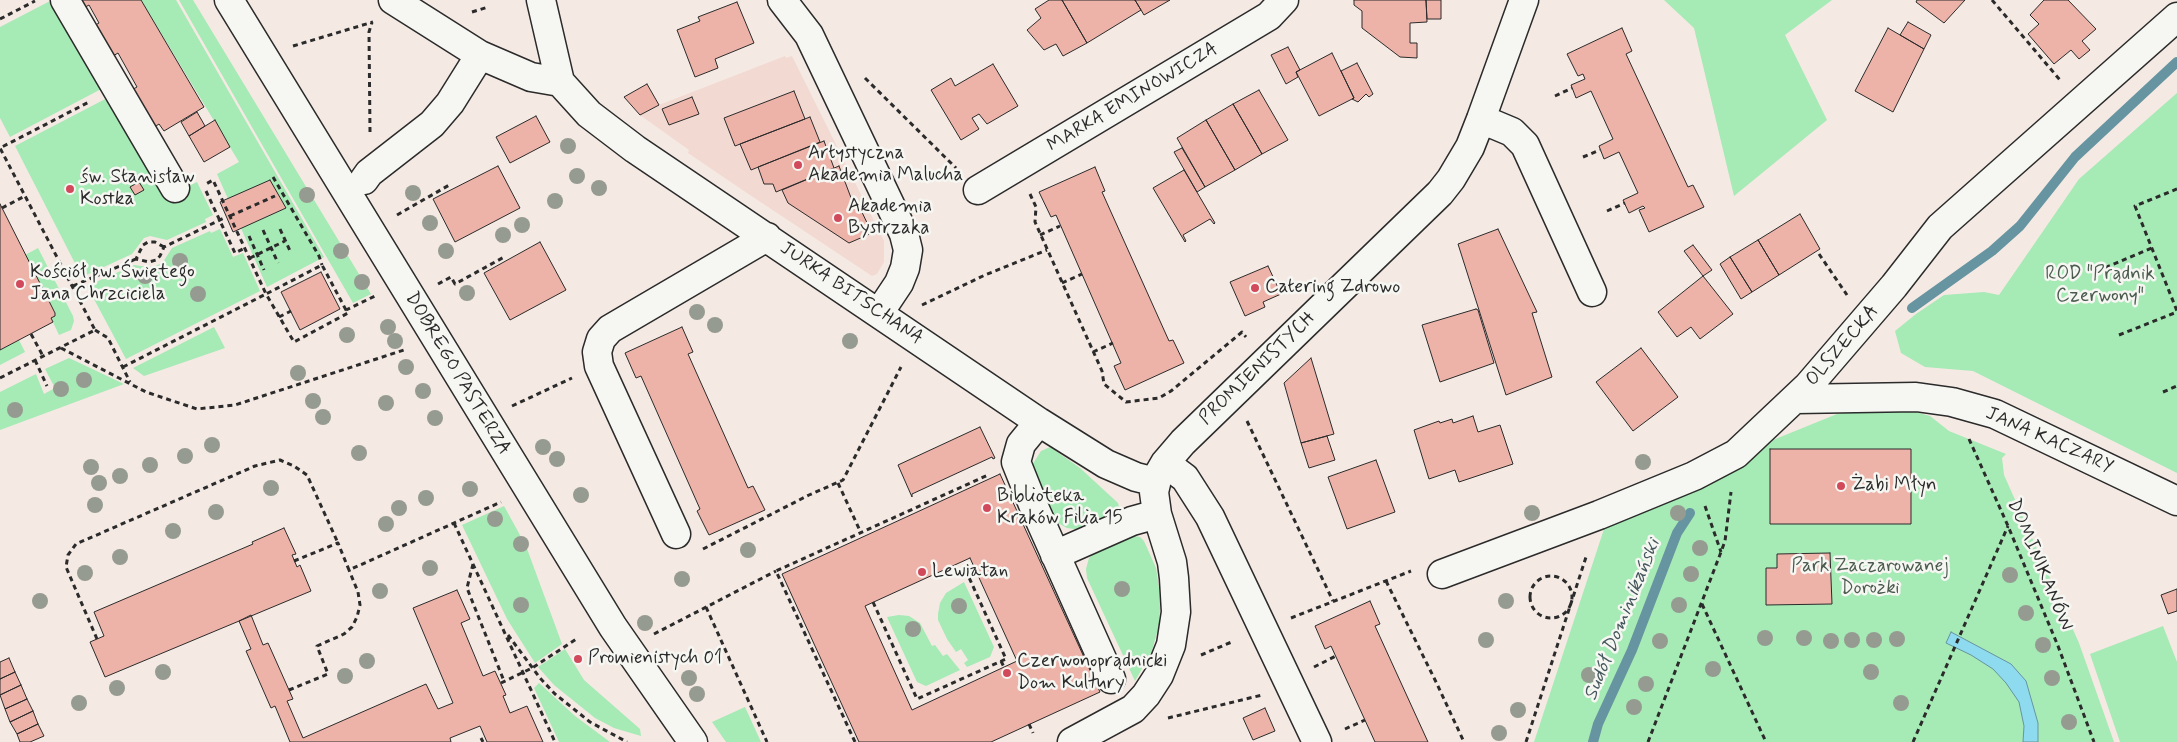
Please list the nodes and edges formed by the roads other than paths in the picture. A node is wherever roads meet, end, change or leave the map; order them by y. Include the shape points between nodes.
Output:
1 (65, 0) edge
2 (230, 0) edge
3 (393, 0) edge
4 (541, 0) edge
5 (782, 0) edge
6 (1284, 0) edge
7 (1524, 0) edge
8 (2177, 17) edge
9 (480, 55) junction
10 (560, 82) junction
11 (1481, 119) junction
12 (366, 177) road end
13 (174, 188) dead end
14 (978, 190) road end
15 (766, 237) junction
16 (1592, 292) dead end
17 (879, 313) junction
18 (1796, 399) junction
19 (1039, 422) junction
20 (1161, 473) junction
21 (2177, 501) edge
22 (1157, 514) junction
23 (676, 534) dead end
24 (1055, 556) junction
25 (1429, 572) road end
26 (1111, 679) dead end
27 (693, 742) edge
28 (1072, 742) edge
29 (1317, 742) edge

1 - 13 street
2 - 27 street, DOBREGO PASTERZA via 608,619
3 - 9 street
4 - 10 street
5 - 17 street via 809,35 904,234 908,250 906,268
6 - 14 street, MARKA EMINOWICZA via 1269,16
7 - 11 street, PROMIENISTYCH
8 - 18 street, OLSZECKA via 1940,227 1894,286
9 - 10 street via 531,77
9 - 12 street via 450,103 432,124
10 - 15 street, JURKA BITSCHANA via 589,114 634,149
11 - 16 street via 1512,132 1525,145
11 - 20 street, PROMIENISTYCH via 1461,164 1440,193 1183,442
15 - 17 street, JURKA BITSCHANA
15 - 23 street via 610,329 601,339 597,352 599,366
17 - 19 street, JURKA BITSCHANA
18 - 21 street, JANA KACZARY via 1916,397 1952,402 2023,425
18 - 25 street, OLSZECKA via 1736,454 1694,476 1599,515
19 - 20 street, JURKA BITSCHANA via 1129,474
19 - 24 street via 1021,444 1016,462
20 - 22 street via 1154,492
20 - 29 street via 1185,478 1210,517 1299,679
22 - 24 street via 1132,521
22 - 28 street via 1172,562 1176,595 1175,628 1165,660 1153,685 1133,709
24 - 26 street

